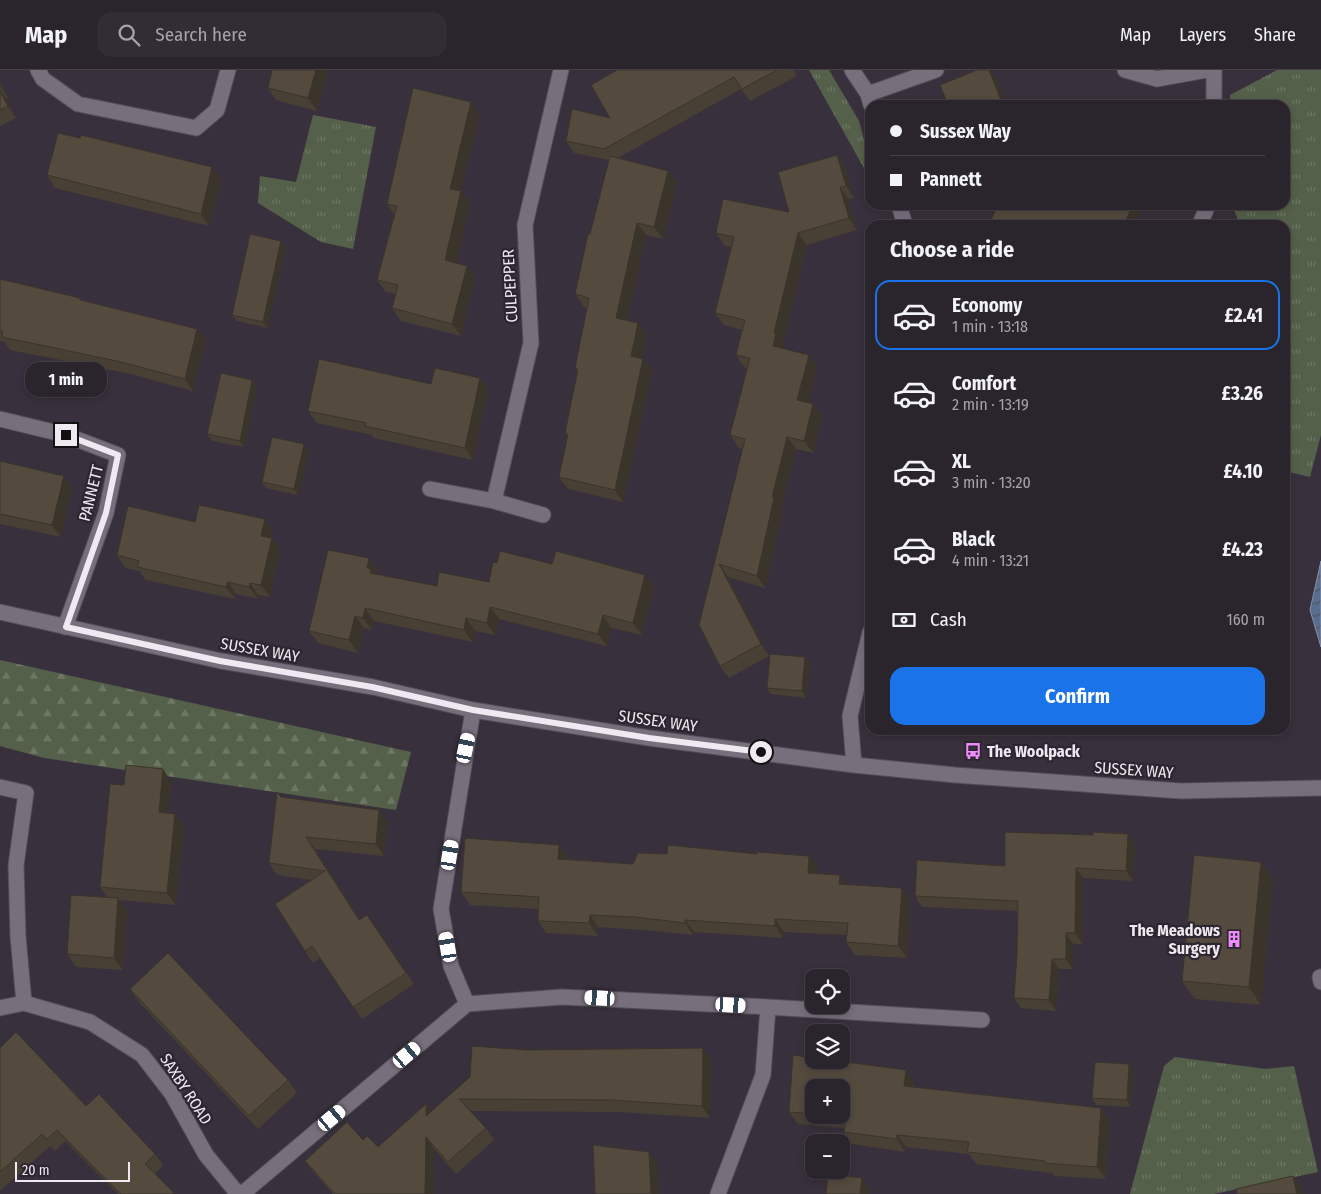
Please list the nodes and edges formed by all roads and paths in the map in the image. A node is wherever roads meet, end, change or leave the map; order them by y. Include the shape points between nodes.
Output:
1 (38, 70) edge
2 (228, 70) edge
3 (561, 70) edge
4 (852, 70) edge
5 (936, 70) edge
6 (1125, 70) edge
7 (1207, 70) edge
8 (1214, 70) edge
9 (870, 99) edge
10 (1214, 100) edge
11 (0, 419) edge
12 (430, 488) dead end
13 (494, 501) junction
14 (543, 515) dead end
15 (0, 612) edge
16 (66, 627) junction
17 (865, 653) edge
18 (473, 710) junction
19 (854, 765) junction
20 (0, 787) edge
21 (1321, 788) edge
22 (24, 1003) junction
23 (467, 1004) junction
24 (768, 1006) junction
25 (0, 1008) edge
26 (982, 1020) dead end
27 (240, 1194) edge
28 (718, 1194) edge

1 - 2 street via 42,79 78,104 196,128 217,110
3 - 13 street, CULPEPPER via 525,225 531,342
4 - 9 street
5 - 9 street
6 - 7 street via 1157,79
8 - 10 street
11 - 16 street, PANNETT via 66,435 118,455 106,513
12 - 13 street
13 - 14 street
15 - 16 street, SUSSEX WAY
16 - 18 street, SUSSEX WAY via 220,661 372,687
17 - 19 street via 850,716
18 - 19 street, SUSSEX WAY via 649,738
18 - 23 street via 441,909 451,966
19 - 21 street, SUSSEX WAY via 1181,791
20 - 22 street via 26,793 16,866
22 - 25 street, SAXBY ROAD
22 - 27 street, SAXBY ROAD via 90,1022 142,1055 172,1094 206,1155
23 - 24 street via 562,997
23 - 27 street
24 - 26 street
24 - 28 street via 763,1075

